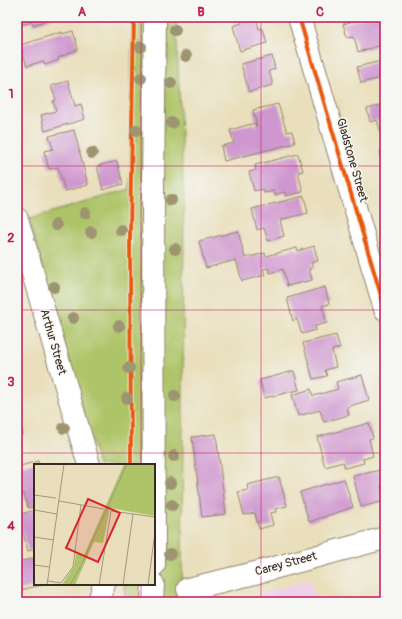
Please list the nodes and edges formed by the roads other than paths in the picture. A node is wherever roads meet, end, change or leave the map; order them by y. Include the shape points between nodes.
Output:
1 (155, 17) edge
2 (299, 17) edge
3 (17, 220) edge
4 (385, 309) edge
5 (89, 464) edge
6 (154, 464) edge
7 (385, 538) edge
8 (104, 585) edge
9 (153, 585) edge
10 (188, 589) dead end
11 (99, 602) edge
12 (152, 602) edge

1 - 6 street
2 - 4 street, Gladstone Street
3 - 5 street, Arthur Street
7 - 10 street, Carey Street
8 - 11 street
9 - 12 street

